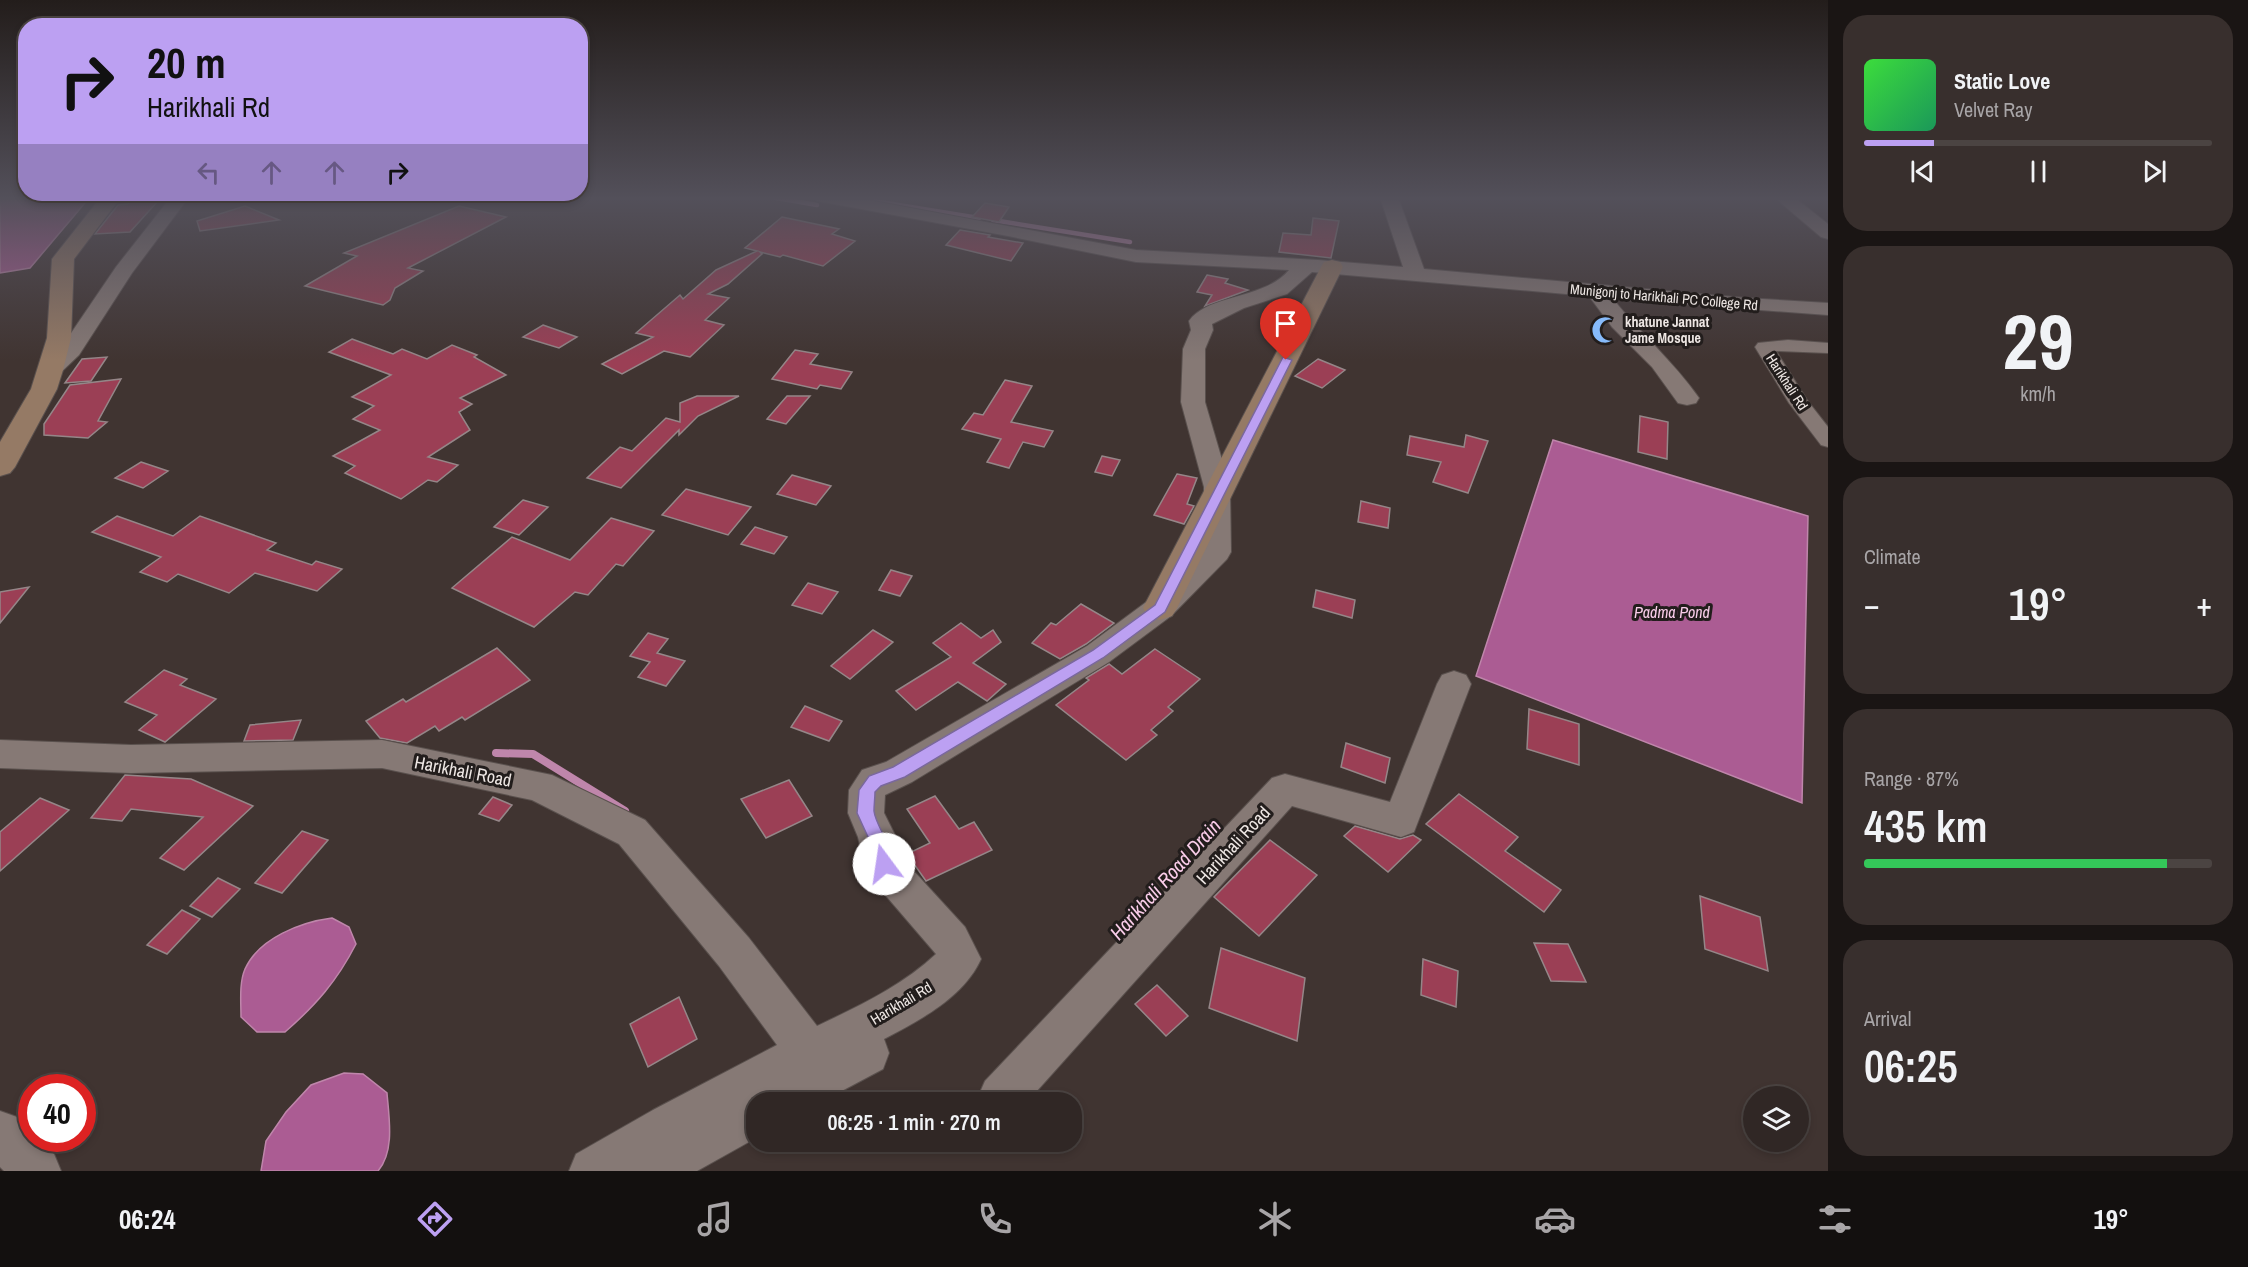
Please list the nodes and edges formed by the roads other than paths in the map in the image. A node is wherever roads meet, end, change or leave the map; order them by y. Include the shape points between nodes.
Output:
1 (69, 252) edge
2 (138, 252) edge
3 (1115, 252) edge
4 (1408, 252) edge
5 (1325, 267) junction
6 (1416, 276) junction
7 (1596, 291) junction
8 (1828, 309) edge
9 (1828, 348) edge
10 (50, 370) junction
11 (1687, 398) dead end
12 (1828, 441) edge
13 (0, 467) edge
14 (1161, 608) junction
15 (1454, 684) dead end
16 (0, 754) edge
17 (810, 1053) junction
18 (867, 1053) dead end
19 (795, 1092) edge
20 (1006, 1092) edge
21 (746, 1118) edge
22 (0, 1134) edge
23 (37, 1171) edge
24 (593, 1171) edge
25 (650, 1171) edge

1 - 10 main road via 63,259 59,338
2 - 10 street via 70,350
3 - 5 street, Munigonj to Harikhali PC College Rd
4 - 6 street
5 - 6 street, Munigonj to Harikhali PC College Rd
5 - 14 main road
5 - 14 street, Harikhali Rd via 1308,266 1280,290 1229,306 1200,321 1202,330 1194,349 1193,402 1217,487 1217,552
6 - 7 street, Munigonj to Harikhali PC College Rd
7 - 8 street, Munigonj to Harikhali PC College Rd
7 - 11 street
9 - 12 street, Harikhali Rd via 1764,346
10 - 13 main road via 44,389
14 - 17 street, Harikhali Rd via 1098,654 899,772 875,781 867,790 866,813 884,864 951,941 960,959 944,977 909,1002
15 - 20 street, Harikhali Road via 1401,821 1285,789
16 - 17 street, Harikhali Road via 131,759 381,754 539,786 632,832 734,952
17 - 24 street, Harikhali Rd via 701,1108
18 - 19 street
21 - 25 street
22 - 23 street

